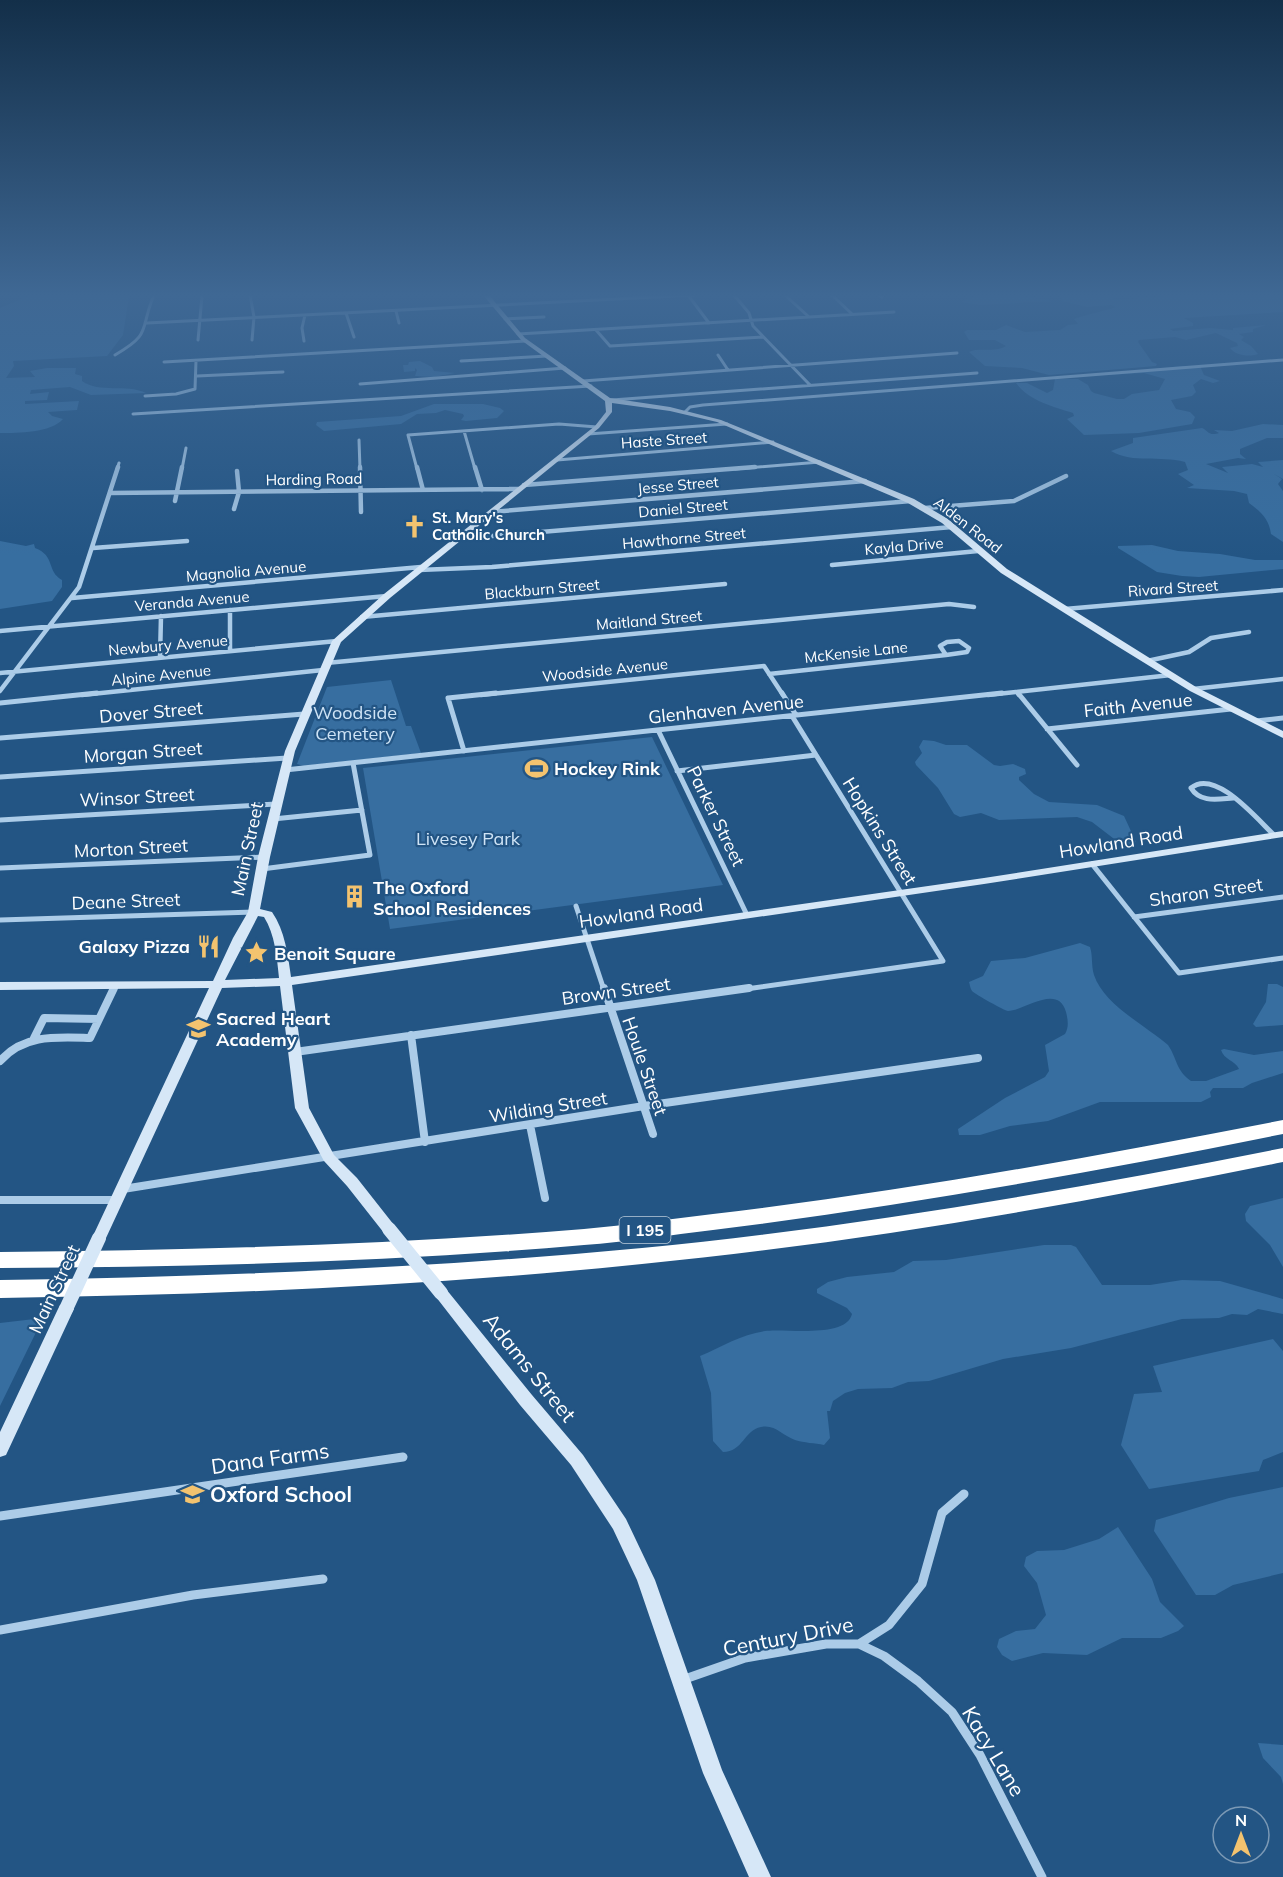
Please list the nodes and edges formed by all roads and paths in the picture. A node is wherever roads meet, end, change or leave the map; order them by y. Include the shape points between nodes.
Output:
1 (196, 383) edge
2 (378, 383) edge
3 (586, 383) edge
4 (807, 383) edge
5 (847, 383) edge
6 (992, 383) edge
7 (360, 384) dead end
8 (810, 385) junction
9 (591, 386) junction
10 (145, 396) dead end
11 (608, 400) junction
12 (685, 412) junction
13 (134, 414) dead end
14 (727, 424) junction
15 (597, 428) junction
16 (464, 431) junction
17 (588, 434) junction
18 (359, 440) dead end
19 (773, 442) junction
20 (186, 448) dead end
21 (557, 460) junction
22 (820, 462) junction
23 (119, 464) dead end
24 (237, 471) dead end
25 (1066, 476) dead end
26 (867, 481) junction
27 (522, 487) junction
28 (423, 490) junction
29 (482, 490) junction
30 (360, 491) junction
31 (177, 492) junction
32 (239, 492) junction
33 (110, 493) junction
34 (175, 501) dead end
35 (911, 501) junction
36 (925, 508) junction
37 (234, 509) dead end
38 (361, 512) dead end
39 (491, 512) junction
40 (952, 527) junction
41 (457, 539) junction
42 (187, 541) dead end
43 (93, 548) junction
44 (978, 551) junction
45 (832, 565) dead end
46 (421, 569) junction
47 (725, 584) dead end
48 (1283, 590) edge
49 (387, 596) junction
50 (72, 598) junction
51 (974, 607) dead end
52 (1065, 609) junction
53 (230, 610) junction
54 (161, 616) junction
55 (362, 617) junction
56 (50, 626) junction
57 (0, 631) edge
58 (1249, 632) dead end
59 (338, 641) junction
60 (230, 651) junction
61 (946, 655) junction
62 (160, 658) junction
63 (1147, 661) junction
64 (325, 666) junction
65 (764, 666) joint
66 (15, 672) junction
67 (0, 673) edge
68 (769, 674) junction
69 (1171, 675) junction
70 (1283, 679) edge
71 (1193, 689) junction
72 (0, 691) edge
73 (1017, 692) junction
74 (0, 703) edge
75 (1231, 709) junction
76 (304, 714) junction
77 (794, 716) junction
78 (1283, 718) edge
79 (1256, 721) junction
80 (1047, 729) junction
81 (658, 730) junction
82 (1283, 735) edge
83 (0, 738) edge
84 (464, 751) junction
85 (816, 755) junction
86 (287, 758) junction
87 (353, 763) junction
88 (1077, 765) dead end
89 (284, 770) junction
90 (677, 771) junction
91 (0, 777) edge
92 (1233, 798) junction
93 (276, 804) junction
94 (362, 810) junction
95 (273, 819) junction
96 (0, 820) edge
97 (1278, 834) edge
98 (264, 857) junction
99 (1092, 864) junction
100 (0, 868) edge
101 (262, 869) junction
102 (901, 893) junction
103 (1283, 897) edge
104 (576, 906) dead end
105 (254, 912) junction
106 (747, 915) junction
107 (1134, 917) junction
108 (0, 920) edge
109 (588, 938) junction
110 (1283, 958) edge
111 (943, 961) joint
112 (286, 981) junction
113 (218, 984) junction
114 (0, 986) edge
115 (115, 986) junction
116 (610, 1006) junction
117 (99, 1018) junction
118 (411, 1035) junction
119 (34, 1038) junction
120 (294, 1052) junction
121 (978, 1058) dead end
122 (0, 1061) edge
123 (644, 1106) junction
124 (530, 1125) junction
125 (1283, 1127) edge
126 (653, 1134) dead end
127 (425, 1142) junction
128 (1283, 1155) edge
129 (329, 1158) junction
130 (120, 1195) junction
131 (545, 1198) dead end
132 (0, 1200) edge
133 (0, 1260) edge
134 (0, 1289) edge
135 (0, 1450) edge
136 (403, 1457) dead end
137 (964, 1494) dead end
138 (0, 1516) edge
139 (323, 1579) dead end
140 (0, 1630) edge
141 (860, 1644) junction
142 (681, 1680) junction
143 (760, 1877) edge
144 (1042, 1877) edge

1 - 10 street via 195,389 176,394
2 - 7 street
3 - 9 main road
4 - 8 street
5 - 8 street
6 - 12 street via 703,405
8 - 11 street
9 - 11 main road
9 - 13 street
11 - 12 main road, Alden Road
11 - 15 main road, Main Street via 610,410
12 - 14 main road, Alden Road
14 - 17 street
14 - 19 main road, Alden Road
15 - 16 street via 567,424
15 - 17 main road, Main Street
16 - 28 street via 408,435
16 - 29 street
17 - 21 main road, Main Street
18 - 30 street
19 - 21 street, Haste Street
19 - 22 main road, Alden Road
20 - 31 street
21 - 27 main road, Main Street
22 - 26 main road, Alden Road
22 - 27 street, Harding Road
23 - 33 street
24 - 32 street
25 - 36 street via 1046,483 1020,500
26 - 35 main road, Alden Road
26 - 39 street, Jesse Street
27 - 29 street, Harding Road
27 - 39 main road, Main Street
28 - 29 street, Harding Road
28 - 30 street, Harding Road
30 - 32 street, Harding Road
30 - 38 street
31 - 32 street, Harding Road
31 - 33 street, Harding Road
31 - 34 street
32 - 37 street
33 - 43 street
35 - 36 main road, Alden Road
35 - 41 street, Daniel Street
36 - 40 main road, Alden Road
39 - 41 main road, Main Street
40 - 44 main road, Alden Road
40 - 46 street, Hawthorne Street via 492,567
41 - 46 main road, Main Street
42 - 43 street
43 - 50 street via 84,578
44 - 45 street, Kayla Drive
44 - 52 main road, Alden Road
46 - 49 main road, Main Street
46 - 50 street, Magnolia Avenue
47 - 55 street, Blackburn Street
48 - 52 street, Rivard Street
49 - 53 street, Veranda Avenue
49 - 55 main road, Main Street
50 - 56 street
51 - 64 street, Maitland Street via 949,604
52 - 63 main road, Alden Road
53 - 54 street, Veranda Avenue
53 - 60 street
54 - 56 street, Veranda Avenue
54 - 62 street
55 - 59 main road, Main Street
56 - 57 street, Veranda Avenue
56 - 66 street
58 - 63 street via 1211,638 1189,652
59 - 60 street, Newbury Avenue
59 - 64 main road, Main Street
60 - 62 street, Newbury Avenue
61 - 61 street, McKensie Lane via 940,647 944,642 959,641 969,647 965,652
61 - 68 street, McKensie Lane
62 - 66 street, Newbury Avenue
63 - 69 main road, Alden Road
64 - 74 street, Alpine Avenue
64 - 76 main road, Main Street
65 - 68 street, Hopkins Street
65 - 84 street, Woodside Avenue via 448,698
66 - 67 street, Newbury Avenue
66 - 72 street
68 - 77 street, Hopkins Street
69 - 71 main road, Alden Road
69 - 73 street, Glenhaven Avenue
70 - 71 street
71 - 75 main road, Alden Road
73 - 77 street, Glenhaven Avenue
73 - 80 street
75 - 79 main road, Alden Road
75 - 80 street, Faith Avenue
76 - 83 street, Dover Street
76 - 86 main road, Main Street
77 - 81 street, Glenhaven Avenue
77 - 85 street, Hopkins Street
78 - 79 street
79 - 82 main road, Alden Road
80 - 88 street
81 - 84 street, Glenhaven Avenue
81 - 90 street, Parker Street
84 - 87 street, Glenhaven Avenue
85 - 90 street
85 - 102 street, Hopkins Street
86 - 89 main road, Main Street
86 - 91 street, Morgan Street
87 - 89 street, Glenhaven Avenue
87 - 94 street
89 - 93 main road, Main Street
90 - 106 street, Parker Street
92 - 92 street via 1211,783 1198,783 1191,788 1195,795 1205,799
92 - 97 street
93 - 95 main road, Main Street
93 - 96 street, Winsor Street
94 - 95 street
94 - 101 street via 370,855
95 - 98 main road, Main Street
97 - 99 main road, Howland Road
98 - 100 street, Morton Street
98 - 101 main road, Main Street
99 - 102 main road, Howland Road
99 - 107 street
101 - 105 main road, Main Street
102 - 106 main road, Howland Road
102 - 111 street, Hopkins Street
103 - 107 street, Sharon Street
104 - 109 street, Houle Street
105 - 108 street, Deane Street
105 - 112 main road, Adams Street via 268,914 273,922
105 - 113 main road, Main Street
106 - 109 main road, Howland Road
107 - 110 street via 1179,973
109 - 112 main road, Howland Road
109 - 116 street, Houle Street
111 - 116 street, Brown Street
112 - 113 main road, Howland Road
112 - 120 main road, Adams Street
113 - 115 main road, Howland Road
113 - 130 main road, Main Street
114 - 115 main road, Howland Road
115 - 117 street
116 - 118 street, Brown Street
116 - 123 street, Houle Street
117 - 119 street via 44,1018
117 - 119 street via 90,1038
118 - 120 street, Brown Street
118 - 127 street
119 - 122 street via 15,1046
120 - 129 main road, Adams Street via 302,1108
121 - 123 street, Wilding Street
123 - 124 street, Wilding Street
123 - 126 street, Houle Street
124 - 127 street, Wilding Street
124 - 131 street
125 - 133 highway, I 195 via 955,1189 585,1237 308,1254
127 - 129 street, Wilding Street
128 - 134 highway, I 195 via 978,1213 605,1261 334,1281
129 - 130 street, Wilding Street
129 - 142 main road, Adams Street, bridge via 577,1460 609,1507 638,1561
130 - 132 street, Wilding Street
130 - 135 main road, Main Street, bridge
136 - 138 street, Dana Farms
137 - 141 street, Century Drive via 942,1513 922,1584 889,1625
139 - 140 street via 193,1594
141 - 142 street, Century Drive via 826,1644 745,1658
141 - 144 street, Kacy Lane via 918,1681 952,1712 980,1755
142 - 143 main road, Adams Street via 713,1773

